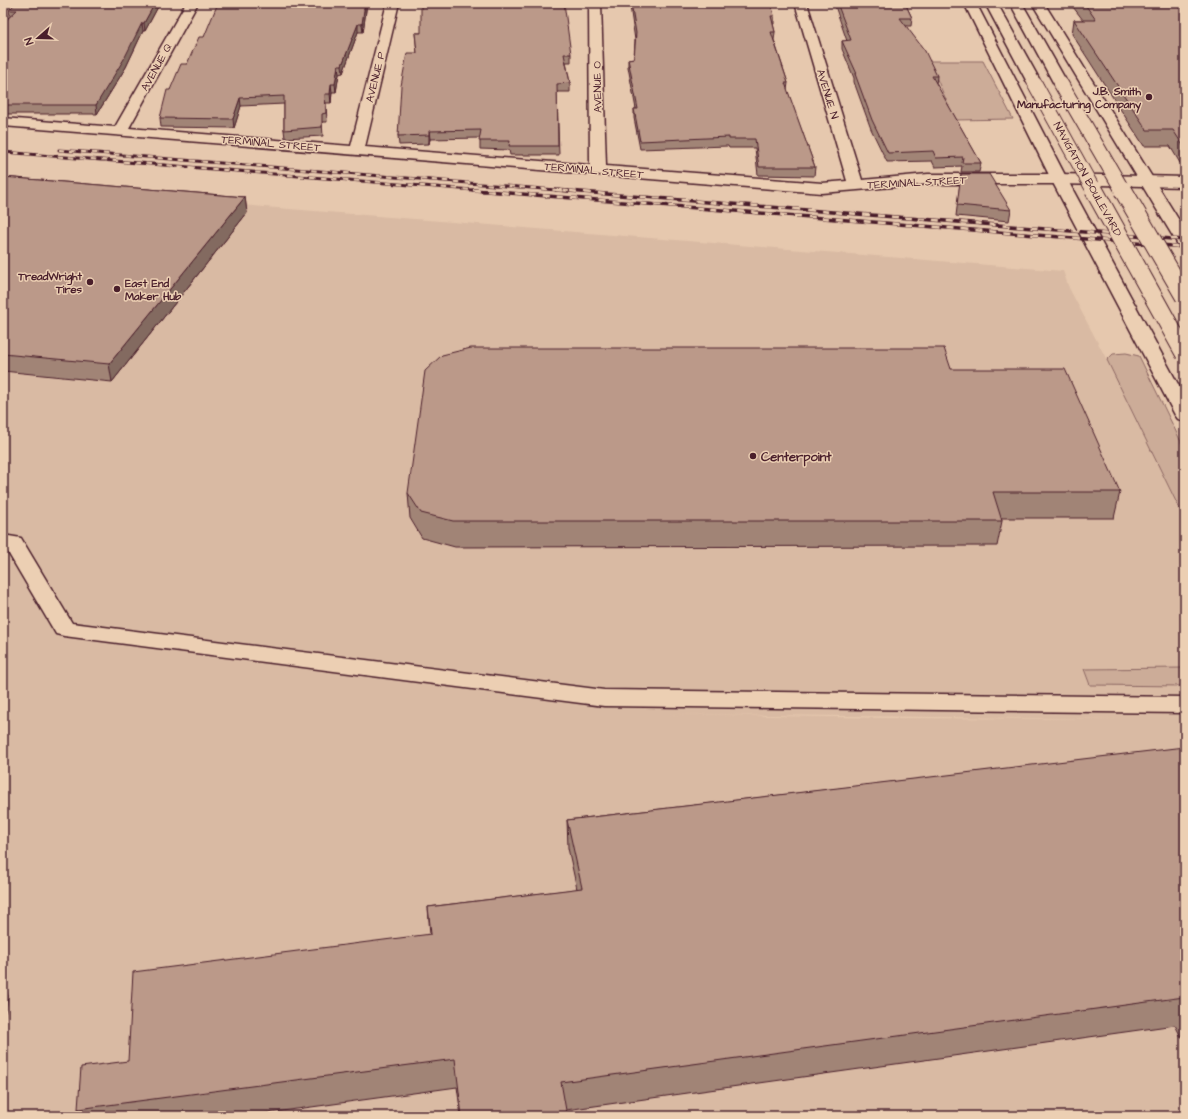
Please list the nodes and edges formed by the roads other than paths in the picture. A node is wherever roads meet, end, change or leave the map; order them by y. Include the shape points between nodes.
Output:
1 (192, 3) edge
2 (393, 3) edge
3 (595, 3) edge
4 (801, 3) edge
5 (970, 3) edge
6 (991, 3) edge
7 (1016, 3) edge
8 (1038, 3) edge
9 (3, 122) edge
10 (120, 131) junction
11 (357, 150) junction
12 (598, 170) junction
13 (1059, 179) junction
14 (1147, 180) junction
15 (1185, 182) edge
16 (856, 185) junction
17 (1185, 243) edge
18 (1185, 297) edge
19 (1185, 354) edge
20 (1185, 415) edge
21 (3, 542) edge
22 (1185, 705) edge

1 - 10 street, AVENUE Q
2 - 11 street, AVENUE P
3 - 12 street, AVENUE O
4 - 16 street, AVENUE N
5 - 13 street
6 - 19 street, NAVIGATION BOULEVARD, bridge
7 - 18 street, NAVIGATION BOULEVARD, bridge
8 - 14 street
9 - 10 street, TERMINAL STREET
10 - 11 street, TERMINAL STREET
11 - 12 street, TERMINAL STREET
12 - 16 street, TERMINAL STREET via 822,188
13 - 14 street, TERMINAL STREET
13 - 16 street, TERMINAL STREET via 928,179
13 - 20 street
14 - 15 street, TERMINAL STREET
14 - 17 street
21 - 22 street via 13,543 64,629 604,698

